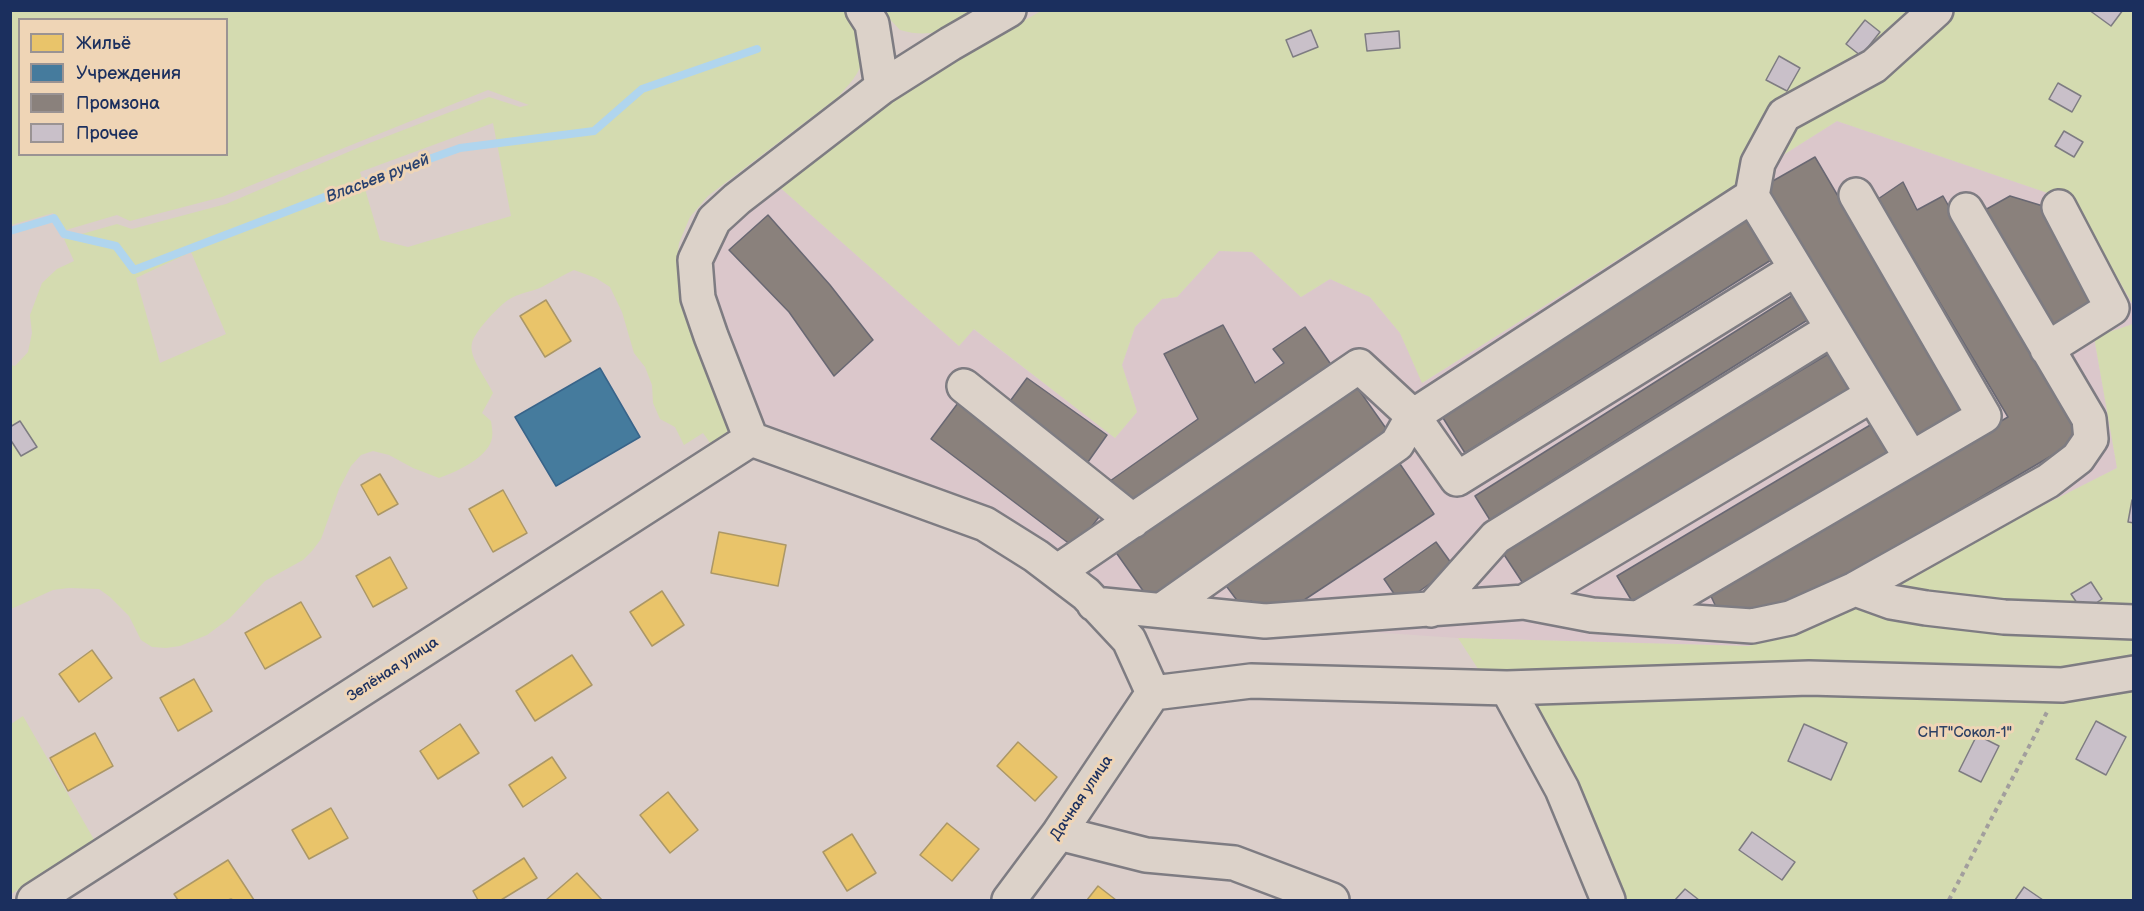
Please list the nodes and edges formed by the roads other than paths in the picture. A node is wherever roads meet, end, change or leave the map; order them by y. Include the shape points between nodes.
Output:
1 (864, 10) edge
2 (1009, 10) edge
3 (1936, 10) edge
4 (882, 87) junction
5 (1856, 195) dead end
6 (1752, 196) junction
7 (2059, 207) dead end
8 (1966, 210) dead end
9 (1796, 269) junction
10 (2123, 306) edge
11 (1832, 329) junction
12 (2048, 349) junction
13 (964, 386) dead end
14 (1872, 395) junction
15 (1413, 416) junction
16 (751, 439) junction
17 (1911, 458) junction
18 (1134, 521) junction
19 (1057, 572) junction
20 (1855, 588) junction
21 (1524, 602) junction
22 (1095, 604) junction
23 (1162, 610) junction
24 (1431, 610) junction
25 (1640, 617) junction
26 (2133, 622) edge
27 (2133, 673) edge
28 (1507, 687) junction
29 (1153, 693) junction
30 (1059, 833) junction
31 (34, 900) edge
32 (1009, 900) edge
33 (1332, 900) edge
34 (1608, 900) edge

1 - 4 street via 872,24
2 - 4 street
3 - 6 street via 1874,66 1784,115 1758,163
4 - 16 street via 714,219 695,260 698,298
5 - 17 street via 1984,416
6 - 9 street
6 - 15 street
7 - 10 street
8 - 12 street
9 - 11 street
9 - 15 street via 1457,480
10 - 12 street
11 - 14 street
11 - 24 street via 1496,537
12 - 20 street via 2089,419 2091,439 2078,458 2048,481
13 - 18 street
14 - 17 street
14 - 21 street
15 - 18 street via 1359,366
15 - 23 street via 1397,444
16 - 19 street via 985,524
16 - 31 street, Зелёная улица
17 - 25 street
18 - 19 street
19 - 22 street
20 - 25 street via 1790,618 1752,626
20 - 26 street via 1892,602 1926,608 2004,617
21 - 24 street
21 - 25 street via 1592,615
22 - 23 street
22 - 29 street via 1129,640
23 - 24 street via 1265,621
27 - 28 street via 2062,685 1809,678
28 - 29 street via 1251,681
28 - 34 street via 1562,789
29 - 30 street, Дачная улица
30 - 32 street, Дачная улица
30 - 33 street via 1146,855 1234,863

